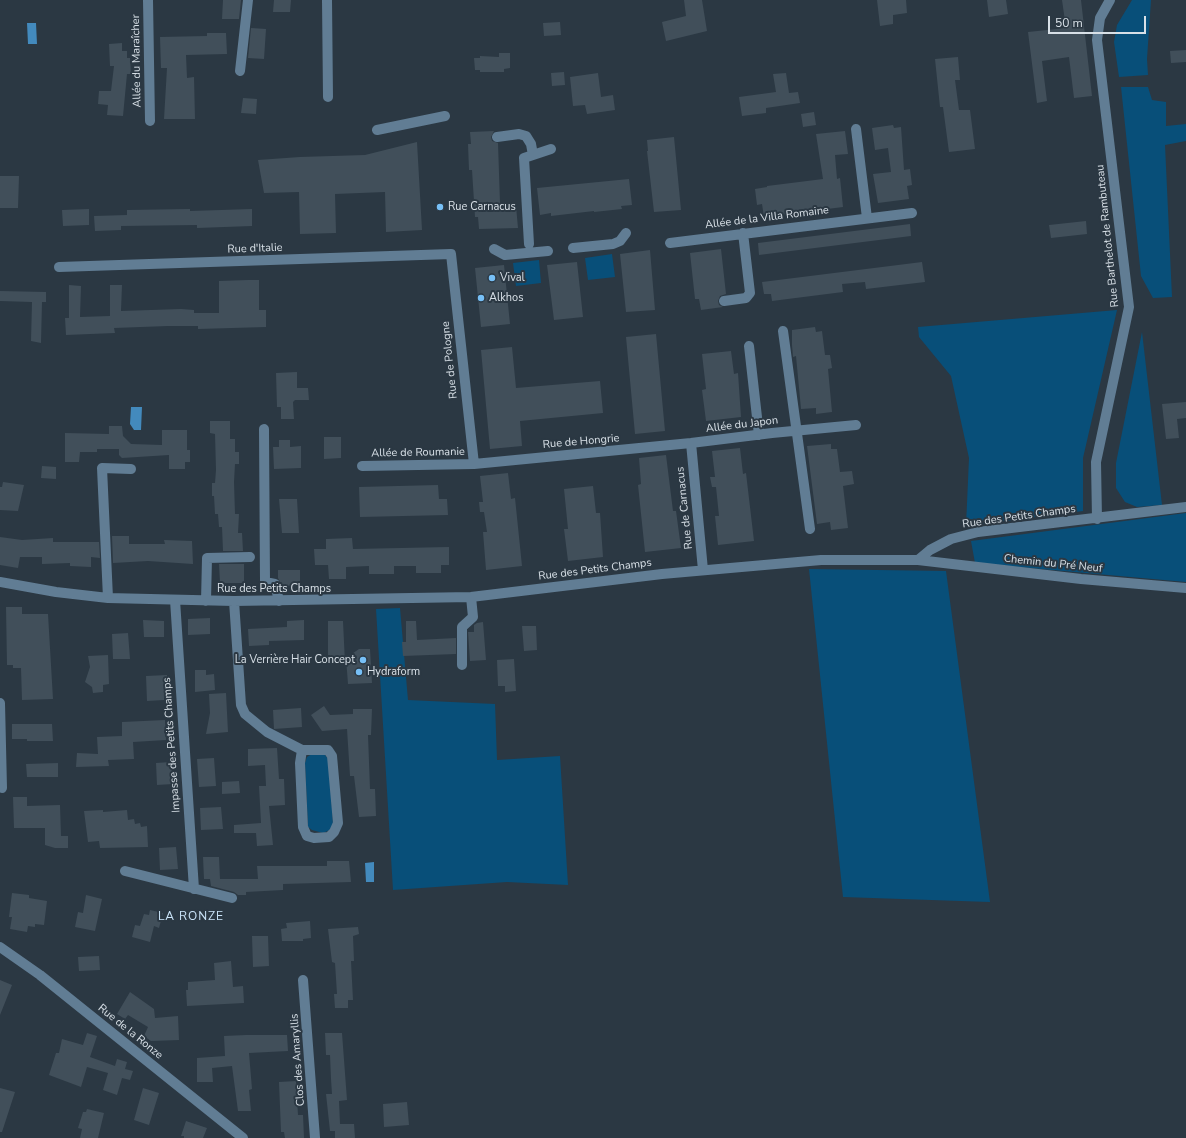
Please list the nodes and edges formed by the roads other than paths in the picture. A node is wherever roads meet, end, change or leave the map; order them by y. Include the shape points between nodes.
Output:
1 (148, 0) edge
2 (248, 0) edge
3 (328, 0) edge
4 (1110, 0) edge
5 (240, 71) dead end
6 (328, 97) dead end
7 (445, 116) dead end
8 (150, 121) dead end
9 (856, 129) dead end
10 (378, 130) dead end
11 (497, 137) dead end
12 (551, 149) dead end
13 (533, 155) junction
14 (912, 213) dead end
15 (868, 218) junction
16 (626, 233) dead end
17 (743, 233) junction
18 (670, 242) dead end
19 (530, 244) dead end
20 (573, 248) dead end
21 (494, 249) dead end
22 (548, 250) dead end
23 (452, 254) joint
24 (59, 267) dead end
25 (724, 302) dead end
26 (784, 331) dead end
27 (749, 346) dead end
28 (856, 425) dead end
29 (264, 429) dead end
30 (796, 431) junction
31 (760, 435) junction
32 (691, 444) junction
33 (474, 464) junction
34 (362, 466) dead end
35 (131, 469) dead end
36 (1186, 507) edge
37 (1097, 518) junction
38 (810, 529) dead end
39 (250, 557) dead end
40 (918, 560) junction
41 (703, 570) junction
42 (0, 585) edge
43 (1186, 588) edge
44 (471, 597) junction
45 (108, 598) junction
46 (175, 600) junction
47 (206, 601) junction
48 (234, 601) junction
49 (279, 601) junction
50 (462, 665) dead end
51 (0, 703) edge
52 (302, 750) junction
53 (2, 788) dead end
54 (124, 871) dead end
55 (194, 889) junction
56 (232, 898) dead end
57 (0, 947) edge
58 (303, 980) dead end
59 (243, 1138) edge
60 (315, 1138) edge

1 - 8 street, Allée du Maraîcher
2 - 5 street
3 - 6 street
4 - 37 street, Rue Barthelot de Rambuteau via 1100,18 1097,40 1129,307 1096,462
7 - 10 street
9 - 15 street
11 - 13 street via 519,134 526,136
12 - 13 street
13 - 19 street via 524,158
14 - 15 street, Allée de la Villa Romaine
15 - 17 street, Allée de la Villa Romaine
16 - 20 street via 620,241 613,244
17 - 18 street, Allée de la Villa Romaine
17 - 25 street via 750,293 746,298
21 - 22 street via 505,255
23 - 24 street, Rue d'Italie
23 - 33 street, Rue de Pologne
26 - 30 street, Allée du Japon
27 - 31 street
28 - 30 street, Allée du Japon
29 - 49 street via 265,582 275,584
30 - 31 street, Allée du Japon
30 - 38 street, Allée du Japon
31 - 32 street, Allée du Japon
32 - 33 street, Rue de Hongrie
32 - 41 street, Rue de Carnacus
33 - 34 street, Allée de Roumanie
35 - 45 street via 102,468
36 - 37 street, Rue des Petits Champs
37 - 40 street, Rue des Petits Champs via 978,532 951,539
39 - 47 street via 207,558
40 - 41 street, Rue des Petits Champs via 821,560
40 - 43 street, Chemin du Pré Neuf
41 - 44 street, Rue des Petits Champs
42 - 45 street, Rue des Petits Champs
44 - 49 street, Rue des Petits Champs
44 - 50 street via 473,617 462,627
45 - 46 street, Rue des Petits Champs
46 - 47 street, Rue des Petits Champs
46 - 55 street, Impasse des Petits Champs
47 - 48 street, Rue des Petits Champs
48 - 49 street, Rue des Petits Champs
48 - 52 street via 241,705 246,714 267,732
51 - 53 street
52 - 52 street via 300,763 303,827 307,836 329,837 338,823 332,756 328,750
54 - 55 street
55 - 56 street
57 - 59 street, Rue de la Ronze via 40,975
58 - 60 street, Clos des Amaryllis

